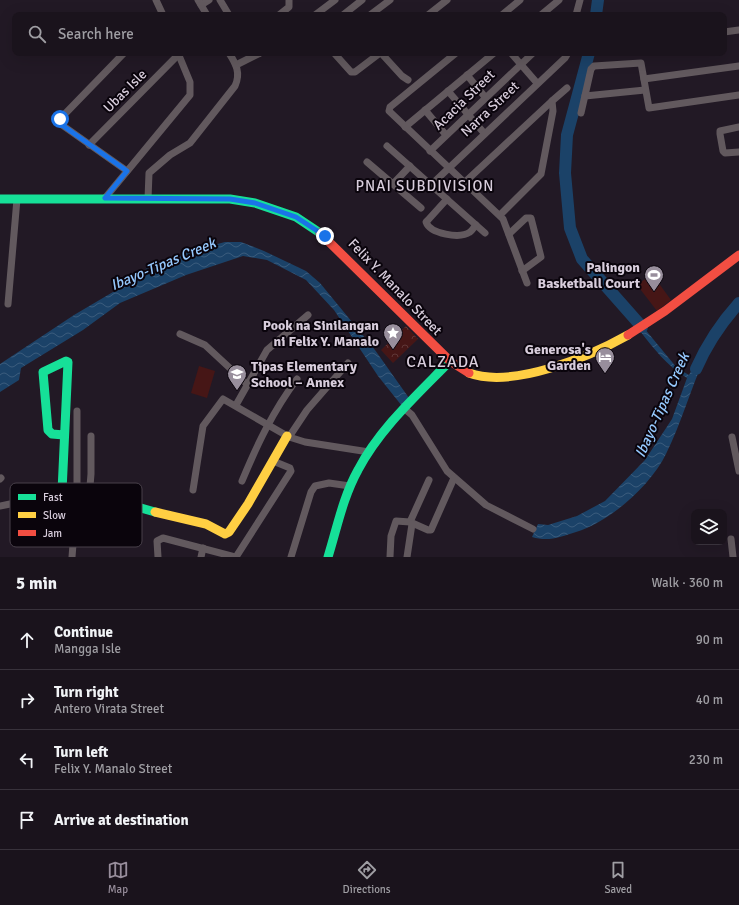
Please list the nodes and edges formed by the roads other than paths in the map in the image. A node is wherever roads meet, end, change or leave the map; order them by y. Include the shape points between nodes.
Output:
1 (156, 0) edge
2 (209, 0) edge
3 (220, 0) edge
4 (289, 0) edge
5 (335, 0) edge
6 (362, 0) edge
7 (390, 0) edge
8 (447, 0) edge
9 (520, 0) edge
10 (580, 0) edge
11 (556, 1) edge
12 (200, 2) edge
13 (161, 12) edge
14 (205, 12) edge
15 (227, 12) edge
16 (282, 12) edge
17 (319, 12) edge
18 (347, 12) edge
19 (374, 12) edge
20 (432, 12) edge
21 (506, 12) edge
22 (544, 12) edge
23 (577, 12) edge
24 (739, 30) edge
25 (727, 32) edge
26 (121, 56) edge
27 (176, 56) edge
28 (179, 56) edge
29 (231, 56) edge
30 (254, 56) edge
31 (337, 56) edge
32 (376, 56) edge
33 (383, 56) edge
34 (452, 56) edge
35 (490, 56) edge
36 (514, 56) edge
37 (530, 56) edge
38 (566, 56) edge
39 (521, 64) junction
40 (236, 65) junction
41 (739, 66) edge
42 (467, 75) junction
43 (644, 79) junction
44 (408, 80) dead end
45 (537, 83) junction
46 (567, 88) dead end
47 (645, 90) junction
48 (448, 91) junction
49 (739, 94) edge
50 (585, 96) junction
51 (485, 97) junction
52 (552, 100) junction
53 (425, 110) junction
54 (581, 113) dead end
55 (467, 114) junction
56 (405, 127) junction
57 (739, 127) edge
58 (484, 133) junction
59 (446, 135) junction
60 (89, 145) junction
61 (388, 146) dead end
62 (430, 150) junction
63 (739, 152) edge
64 (367, 162) dead end
65 (410, 166) junction
66 (448, 166) junction
67 (127, 171) junction
68 (465, 182) junction
69 (393, 184) junction
70 (431, 185) junction
71 (105, 198) junction
72 (148, 198) junction
73 (0, 199) edge
74 (17, 199) junction
75 (447, 199) junction
76 (421, 208) dead end
77 (500, 215) junction
78 (476, 225) junction
79 (485, 233) dead end
80 (509, 234) junction
81 (739, 254) edge
82 (522, 271) junction
83 (527, 283) dead end
84 (8, 304) dead end
85 (308, 315) dead end
86 (180, 334) dead end
87 (450, 361) junction
88 (348, 364) dead end
89 (297, 379) dead end
90 (247, 384) junction
91 (236, 405) junction
92 (405, 409) junction
93 (77, 411) dead end
94 (268, 425) junction
95 (64, 435) junction
96 (91, 436) dead end
97 (288, 437) junction
98 (732, 437) dead end
99 (369, 452) junction
100 (273, 461) junction
101 (739, 471) edge
102 (454, 478) junction
103 (429, 480) dead end
104 (242, 481) dead end
105 (62, 483) edge
106 (77, 483) edge
107 (90, 483) edge
108 (350, 486) junction
109 (193, 490) dead end
110 (10, 504) dead end
111 (0, 506) edge
112 (142, 509) edge
113 (411, 523) junction
114 (533, 529) dead end
115 (731, 539) dead end
116 (73, 547) edge
117 (203, 548) junction
118 (72, 557) edge
119 (158, 557) edge
120 (201, 557) edge
121 (235, 557) edge
122 (291, 557) edge
123 (328, 557) edge
124 (390, 557) edge
125 (407, 557) edge
126 (733, 557) edge

1 - 13 street
2 - 12 street
3 - 15 street
4 - 16 street via 289,7
5 - 17 street
6 - 18 street
7 - 19 street
8 - 20 street
9 - 21 street
10 - 23 street
11 - 22 street
12 - 14 street
24 - 25 street
26 - 60 street via 60,119 62,125
27 - 60 street, Ubas Isle
28 - 67 street via 190,82 190,95
29 - 40 street
30 - 40 street
31 - 32 street via 351,72 358,70
33 - 44 street
34 - 56 street via 390,107 391,114
35 - 42 street
36 - 39 street
37 - 39 street, Acacia Street
38 - 45 street, Narra Street
39 - 45 street
39 - 51 street, Acacia Street
40 - 72 street via 238,75 235,86 190,143 170,155 149,173
41 - 43 street
42 - 48 street
42 - 51 street
43 - 47 street
43 - 50 street via 641,63 594,66 591,69
45 - 58 street, Narra Street
46 - 52 street
47 - 49 street via 647,106 651,108
47 - 50 street
48 - 53 street
48 - 55 street
50 - 54 street
51 - 55 street, Acacia Street
52 - 68 street
52 - 77 street via 553,109 541,174
53 - 56 street
53 - 59 street
55 - 58 street
55 - 59 street, Acacia Street
56 - 62 street
57 - 63 street via 720,131 720,134 725,153
58 - 66 street, Narra Street
59 - 62 street, Acacia Street
60 - 67 street
61 - 65 street
62 - 66 street
64 - 69 street
65 - 69 street
65 - 70 street
66 - 68 street
66 - 70 street, Narra Street
67 - 71 street
68 - 77 street
69 - 76 street
70 - 75 street
71 - 72 main road, Felix Y. Manalo Street
71 - 74 main road, Felix Y. Manalo Street
72 - 87 main road, Felix Y. Manalo Street via 230,199 255,203 296,217 325,236
73 - 74 main road, Felix Y. Manalo Street
74 - 84 street
75 - 78 street
75 - 78 street via 426,222 428,226 443,234 466,234
77 - 80 street
78 - 79 street
80 - 82 street
80 - 82 street via 526,218 530,218 541,256
81 - 87 main road, Felix Y. Manalo Street via 643,327 573,362 523,374 485,378 468,374
82 - 83 street
85 - 90 street via 268,350
86 - 90 street via 205,345
87 - 92 main road
88 - 97 street via 311,405
89 - 94 street
90 - 91 street
91 - 94 street
91 - 109 street via 223,399 204,424
92 - 99 main road
92 - 102 street via 412,415 447,472
93 - 106 street
94 - 97 street
94 - 104 street
95 - 95 main road via 68,362 66,361 43,372 48,430 52,434
95 - 105 main road
96 - 107 street
97 - 99 street
97 - 100 main road
98 - 101 street
99 - 108 main road
100 - 112 main road via 248,504 225,534 206,524
100 - 121 street via 290,468 291,472
102 - 113 street via 433,528 428,530
102 - 114 street via 486,505
103 - 113 street
108 - 122 street via 329,483 316,486 311,492
108 - 123 main road
110 - 111 street
113 - 124 street via 396,520 391,536
113 - 125 street
115 - 126 street
116 - 118 street
117 - 119 street via 160,539 156,544
117 - 120 street
117 - 121 street

